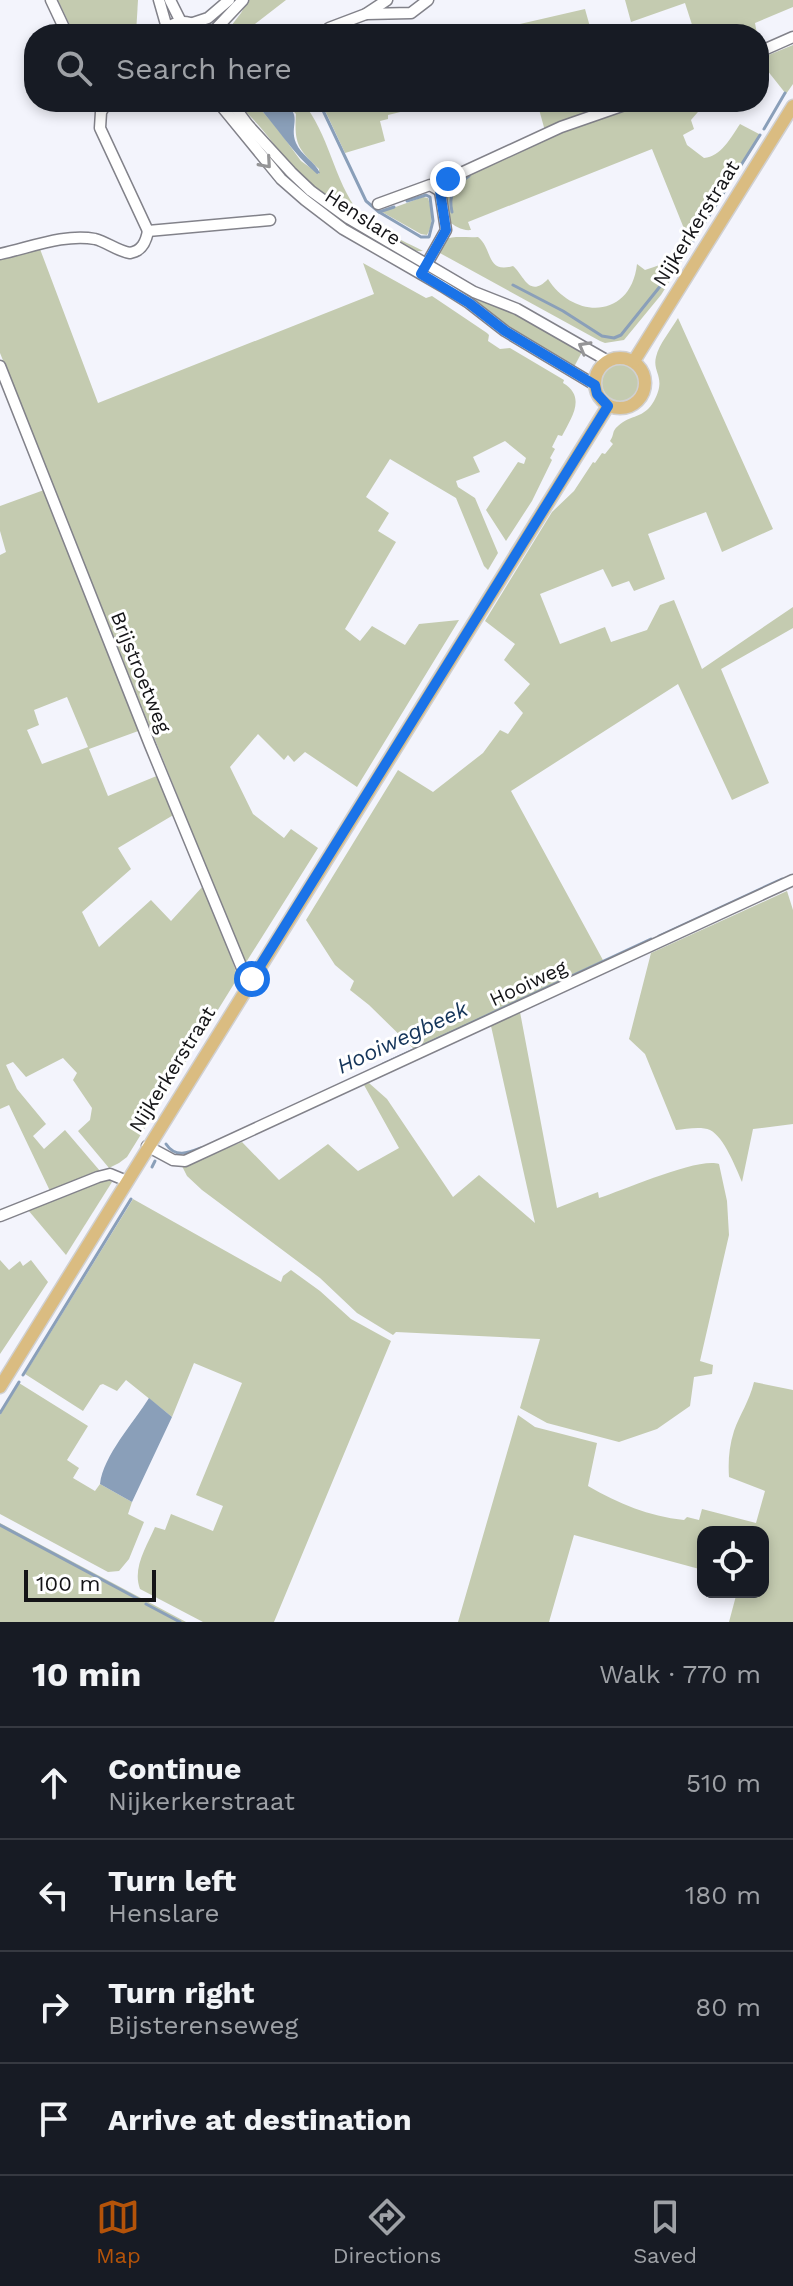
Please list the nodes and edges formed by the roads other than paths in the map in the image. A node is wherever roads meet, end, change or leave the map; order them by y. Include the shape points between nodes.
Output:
1 (51, 0) edge
2 (159, 0) edge
3 (170, 0) edge
4 (229, 0) edge
5 (243, 0) edge
6 (387, 0) edge
7 (428, 0) edge
8 (366, 14) junction
9 (181, 22) junction
10 (193, 23) joint
11 (62, 24) edge
12 (163, 24) edge
13 (177, 24) edge
14 (218, 24) edge
15 (340, 24) edge
16 (793, 37) edge
17 (769, 48) edge
18 (793, 106) edge
19 (101, 112) edge
20 (226, 112) edge
21 (239, 112) edge
22 (604, 112) edge
23 (440, 191) junction
24 (378, 204) dead end
25 (270, 220) dead end
26 (148, 231) junction
27 (0, 254) edge
28 (427, 263) junction
29 (421, 274) junction
30 (608, 361) junction
31 (634, 361) junction
32 (0, 366) edge
33 (595, 385) junction
34 (608, 406) junction
35 (793, 880) edge
36 (256, 981) junction
37 (147, 1146) junction
38 (127, 1181) junction
39 (0, 1216) edge
40 (0, 1387) edge

1 - 11 street
2 - 12 street
3 - 9 street
4 - 10 street
5 - 14 street
6 - 8 street
7 - 8 street via 411,13
8 - 15 street
9 - 10 street
9 - 13 street
16 - 17 street
18 - 31 main road, Nijkerkerstraat
19 - 26 street via 100,128
20 -> 29 street, Henslare via 272,170 305,200 343,229
21 - 28 street, Henslare via 311,191
22 - 23 street via 448,179
23 - 24 street via 430,185
23 - 28 street via 446,230
25 - 26 street
26 - 27 street via 135,253 84,238
28 - 29 street
30 -> 28 street, Henslare
29 - 33 street, Henslare
30 - 31 main road
30 - 33 main road via 600,367
31 - 34 main road via 642,369 645,391 630,407
32 - 36 street, Brijstroetweg via 244,973
33 - 34 main road
34 - 36 main road, Nijkerkerstraat
35 - 37 street, Hooiweg via 185,1161
36 - 37 main road, Nijkerkerstraat
37 - 38 main road, Nijkerkerstraat
38 - 39 street via 110,1174 98,1177
38 - 40 main road, Nijkerkerstraat

